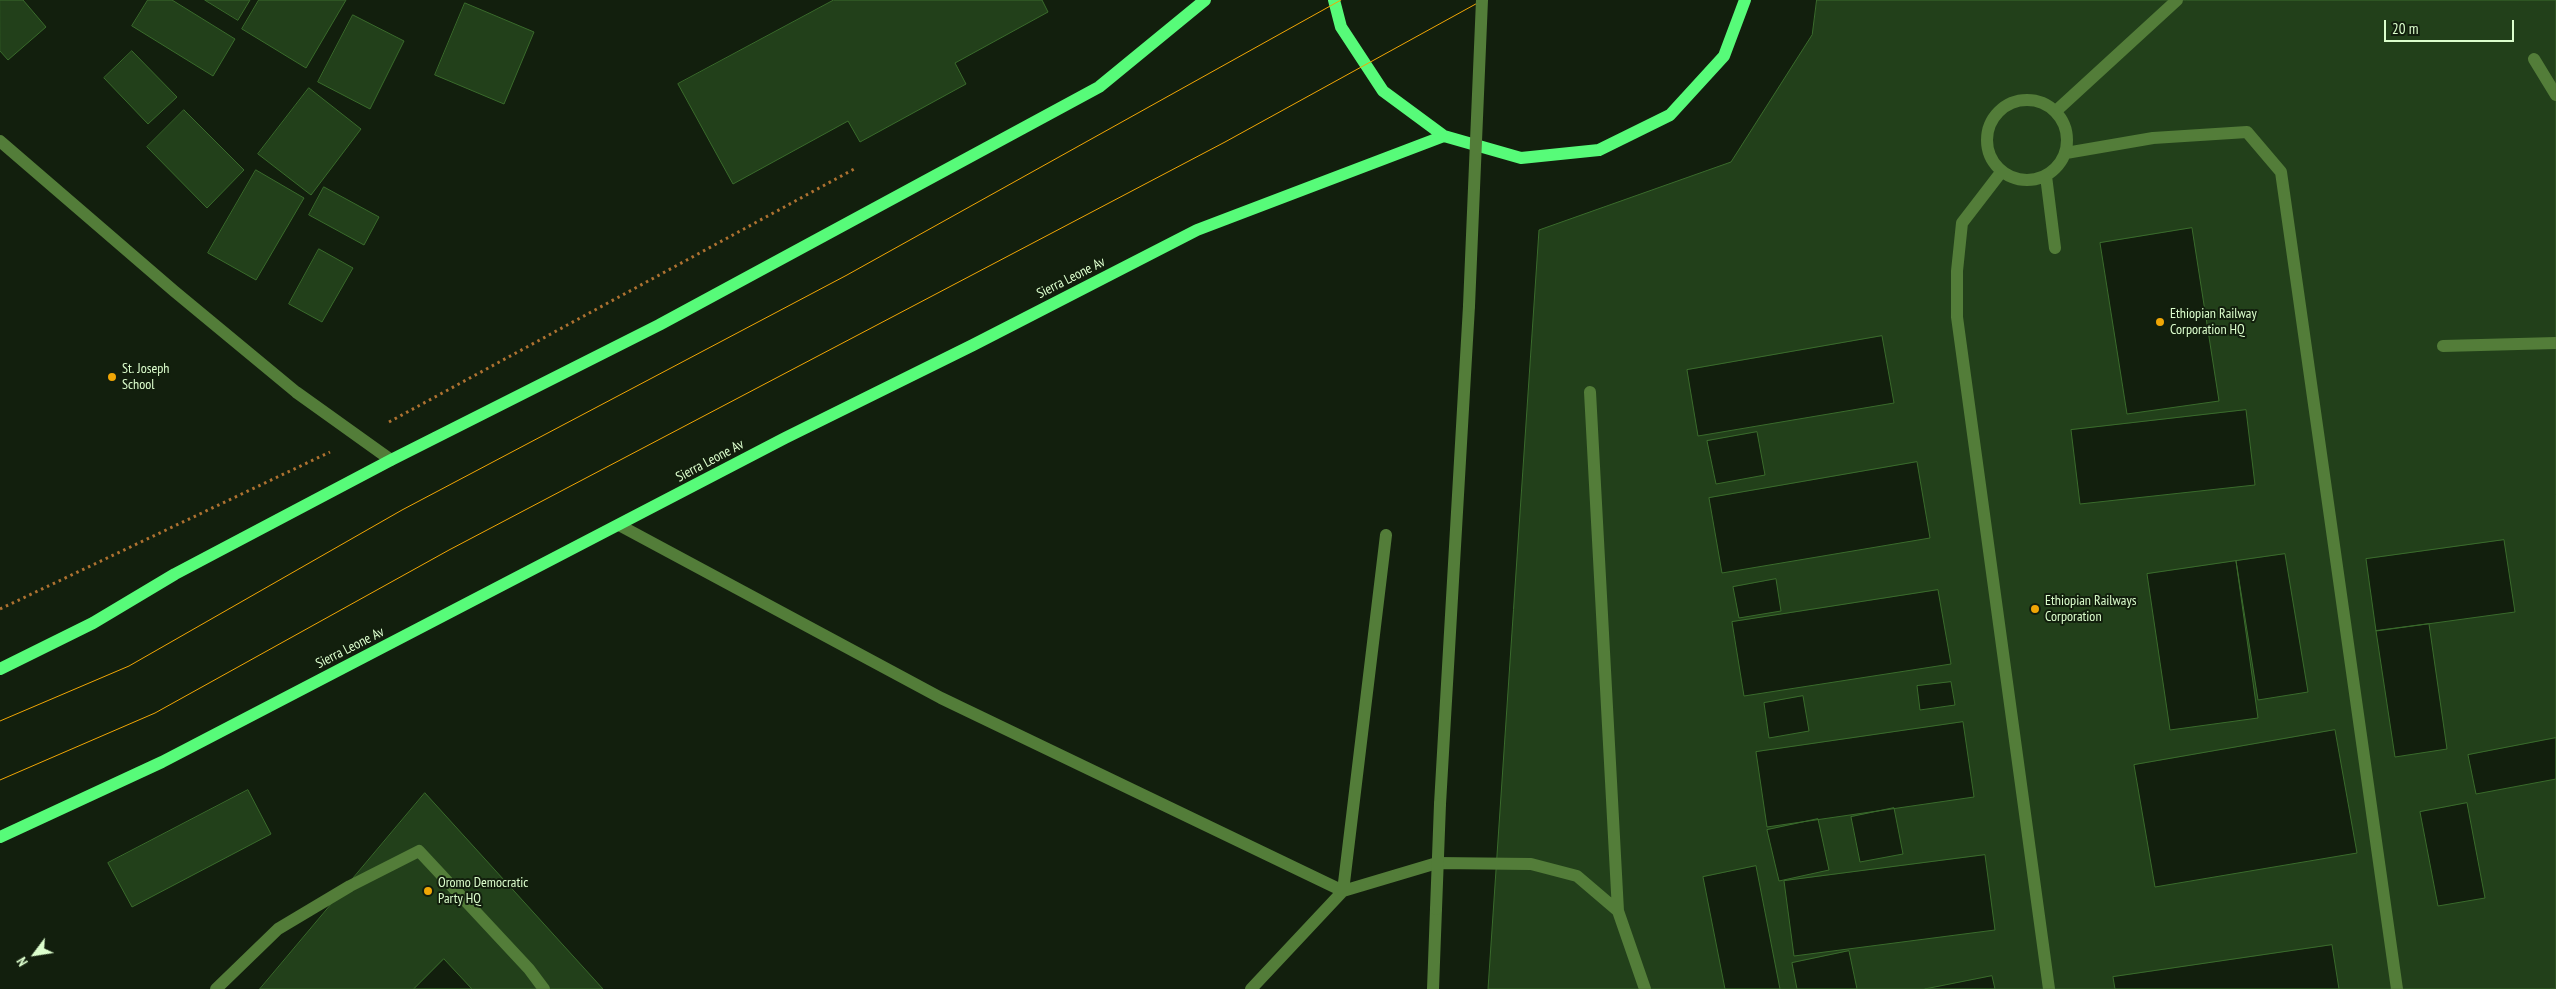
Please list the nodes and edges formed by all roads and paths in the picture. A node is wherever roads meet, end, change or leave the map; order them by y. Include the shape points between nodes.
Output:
1 (1205, 0) edge
2 (1334, 0) edge
3 (1482, 0) edge
4 (1745, 0) edge
5 (2177, 0) edge
6 (2534, 59) dead end
7 (2556, 95) edge
8 (2056, 111) junction
9 (1444, 136) junction
10 (0, 141) edge
11 (2066, 152) junction
12 (856, 168) dead end
13 (2002, 171) junction
14 (2046, 176) junction
15 (2055, 248) dead end
16 (2556, 343) edge
17 (2443, 346) dead end
18 (1590, 392) dead end
19 (360, 438) junction
20 (391, 460) junction
21 (619, 525) junction
22 (1386, 535) dead end
23 (0, 609) edge
24 (0, 669) edge
25 (0, 837) edge
26 (1343, 891) junction
27 (1618, 911) junction
28 (216, 989) edge
29 (544, 989) edge
30 (1251, 989) edge
31 (1433, 989) edge
32 (1645, 989) edge
33 (2049, 989) edge
34 (2397, 989) edge

1 - 20 main road via 1099,87 658,325
2 - 9 main road via 1341,27 1383,91
3 - 31 street, bridge
4 - 9 main road via 1724,56 1670,114 1599,150 1521,158
5 - 8 street
6 - 7 street
8 - 11 street via 2068,137
8 - 13 street via 2039,102 2024,100 2009,104 1996,114 1989,128 1987,144 1992,159
9 - 21 main road, Sierra Leone Av via 1197,230
10 - 19 street via 296,392
11 - 14 street via 2058,166
11 - 34 street via 2153,138 2247,132 2281,172
12 - 19 path
13 - 14 street via 2016,179
13 - 33 street via 1962,223 1957,317
14 - 15 street
16 - 17 street
18 - 27 street
19 - 20 street
19 - 23 path
20 - 24 main road via 175,574 93,623
21 - 25 main road, Sierra Leone Av via 162,762
21 - 26 street via 941,698
22 - 26 street
26 - 27 street via 1437,863 1531,864 1577,876
26 - 30 street
27 - 32 street
28 - 29 street via 278,929 350,886 419,851

